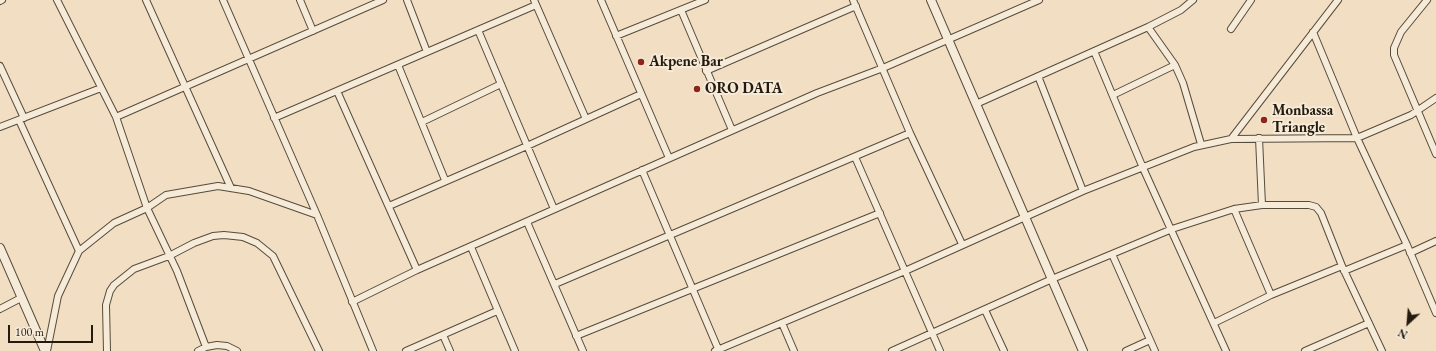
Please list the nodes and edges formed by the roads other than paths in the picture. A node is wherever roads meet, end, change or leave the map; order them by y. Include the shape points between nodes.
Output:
1 (57, 0) edge
2 (146, 0) edge
3 (223, 0) edge
4 (300, 0) edge
5 (383, 0) edge
6 (407, 0) edge
7 (601, 0) edge
8 (705, 0) edge
9 (931, 0) edge
10 (1039, 0) edge
11 (1193, 0) edge
12 (1251, 0) edge
13 (1338, 0) edge
14 (1427, 0) edge
15 (535, 2) edge
16 (854, 3) edge
17 (681, 10) junction
18 (1148, 27) junction
19 (1231, 29) dead end
20 (478, 30) junction
21 (312, 31) junction
22 (1313, 32) junction
23 (616, 36) junction
24 (949, 39) junction
25 (1094, 51) junction
26 (427, 52) junction
27 (248, 58) junction
28 (398, 64) junction
29 (1175, 65) junction
30 (0, 66) edge
31 (883, 68) junction
32 (706, 71) junction
33 (1038, 76) junction
34 (501, 84) junction
35 (101, 88) junction
36 (187, 88) junction
37 (337, 91) junction
38 (641, 94) junction
39 (1113, 95) junction
40 (1436, 98) edge
41 (976, 104) junction
42 (1418, 111) junction
43 (116, 117) junction
44 (274, 118) junction
45 (21, 119) junction
46 (586, 119) junction
47 (422, 122) junction
48 (0, 127) edge
49 (732, 130) junction
50 (910, 133) junction
51 (1259, 138) junction
52 (1357, 138) junction
53 (1231, 139) junction
54 (1201, 144) junction
55 (527, 146) junction
56 (1436, 154) edge
57 (855, 157) junction
58 (669, 158) junction
59 (1143, 168) junction
60 (642, 170) junction
61 (445, 180) junction
62 (231, 188) junction
63 (1083, 191) junction
64 (1262, 205) junction
65 (389, 206) junction
66 (147, 208) junction
67 (554, 209) junction
68 (1234, 209) junction
69 (880, 213) junction
70 (317, 215) junction
71 (1025, 218) junction
72 (527, 222) junction
73 (1172, 229) junction
74 (671, 234) junction
75 (1436, 241) edge
76 (962, 244) junction
77 (1407, 245) junction
78 (471, 247) junction
79 (0, 248) edge
80 (79, 251) junction
81 (1410, 252) junction
82 (1112, 254) junction
83 (169, 256) junction
84 (1343, 269) junction
85 (417, 270) junction
86 (905, 271) junction
87 (1052, 279) junction
88 (554, 284) junction
89 (692, 289) junction
90 (1271, 295) junction
91 (21, 298) junction
92 (352, 302) junction
93 (0, 309) edge
94 (985, 310) junction
95 (497, 311) junction
96 (1436, 311) edge
97 (782, 323) junction
98 (1214, 323) junction
99 (1369, 323) junction
100 (932, 334) junction
101 (443, 335) junction
102 (576, 336) junction
103 (1150, 340) junction
104 (206, 347) junction
105 (718, 350) edge
106 (46, 351) edge
107 (107, 351) edge
108 (198, 351) edge
109 (237, 351) edge
110 (319, 351) edge
111 (373, 351) edge
112 (406, 351) edge
113 (450, 351) edge
114 (515, 351) edge
115 (583, 351) edge
116 (794, 351) edge
117 (892, 351) edge
118 (940, 351) edge
119 (1004, 351) edge
120 (1083, 351) edge
121 (1126, 351) edge
122 (1154, 351) edge
123 (1226, 351) edge
124 (1305, 351) edge
125 (1382, 351) edge

1 - 35 street
2 - 36 street
3 - 27 street
4 - 21 street
5 - 21 street
6 - 26 street
7 - 23 street
8 - 17 street
9 - 24 street
10 - 24 street
11 - 18 street via 1181,10
12 - 19 street
13 - 22 street
14 - 42 street via 1400,32 1394,48 1395,63
15 - 20 street
15 - 46 street
16 - 31 street
16 - 32 street
17 - 23 street
17 - 32 street
18 - 25 street
18 - 29 street
20 - 26 street
20 - 34 street
21 - 27 street
22 - 52 street
22 - 53 street
23 - 38 street
24 - 31 street
24 - 41 street
25 - 33 street
25 - 39 street
26 - 28 street
27 - 36 street
27 - 44 street
28 - 37 street
28 - 47 street
29 - 39 street
29 - 54 street via 1184,83
30 - 45 street
31 - 49 street
31 - 50 street
32 - 49 street
33 - 41 street
33 - 63 street
34 - 47 street
34 - 55 street
35 - 43 street
35 - 45 street
36 - 43 street
36 - 62 street
37 - 44 street
37 - 65 street
38 - 46 street
38 - 58 street
39 - 59 street
40 - 42 street
41 - 71 street
42 - 52 street
42 - 56 street
43 - 66 street
44 - 70 street
45 - 48 street
45 - 80 street
46 - 55 street
47 - 61 street
49 - 58 street
50 - 57 street
50 - 76 street
51 - 52 street
51 - 53 street
51 - 64 street
52 - 77 street
53 - 54 street
54 - 59 street
55 - 61 street
55 - 67 street
57 - 69 street
57 - 74 street
58 - 60 street
59 - 63 street
59 - 73 street
60 - 67 street
60 - 74 street
61 - 65 street
62 - 66 street via 218,186 166,195
62 - 70 street via 260,194
63 - 71 street
64 - 68 street
64 - 84 street via 1316,207 1321,213
65 - 85 street
66 - 80 street via 114,223
66 - 83 street
67 - 72 street
68 - 73 street
68 - 90 street
69 - 86 street
69 - 89 street
70 - 92 street
71 - 76 street
71 - 87 street
72 - 78 street
72 - 88 street
73 - 82 street
73 - 98 street
74 - 88 street
74 - 89 street
75 - 81 street
76 - 86 street
77 - 81 street
77 - 84 street
78 - 85 street
78 - 95 street
79 - 91 street
80 - 106 street via 58,296
81 - 96 street
82 - 87 street
82 - 103 street
83 - 104 street
83 - 107 street via 134,269 110,291 106,305
83 - 110 street via 216,235 231,235 257,243 273,256
84 - 90 street
84 - 99 street
85 - 92 street
86 - 97 street
86 - 100 street
87 - 94 street
87 - 120 street
88 - 102 street
89 - 102 street
89 - 105 street
90 - 98 street
91 - 93 street
91 - 106 street
92 - 111 street
94 - 100 street
94 - 119 street
95 - 101 street
95 - 114 street
97 - 105 street
97 - 116 street
98 - 123 street
99 - 124 street
99 - 125 street
100 - 117 street
100 - 118 street
101 - 112 street
101 - 113 street
102 - 115 street
103 - 121 street
103 - 122 street
104 - 108 street
104 - 109 street via 227,346

